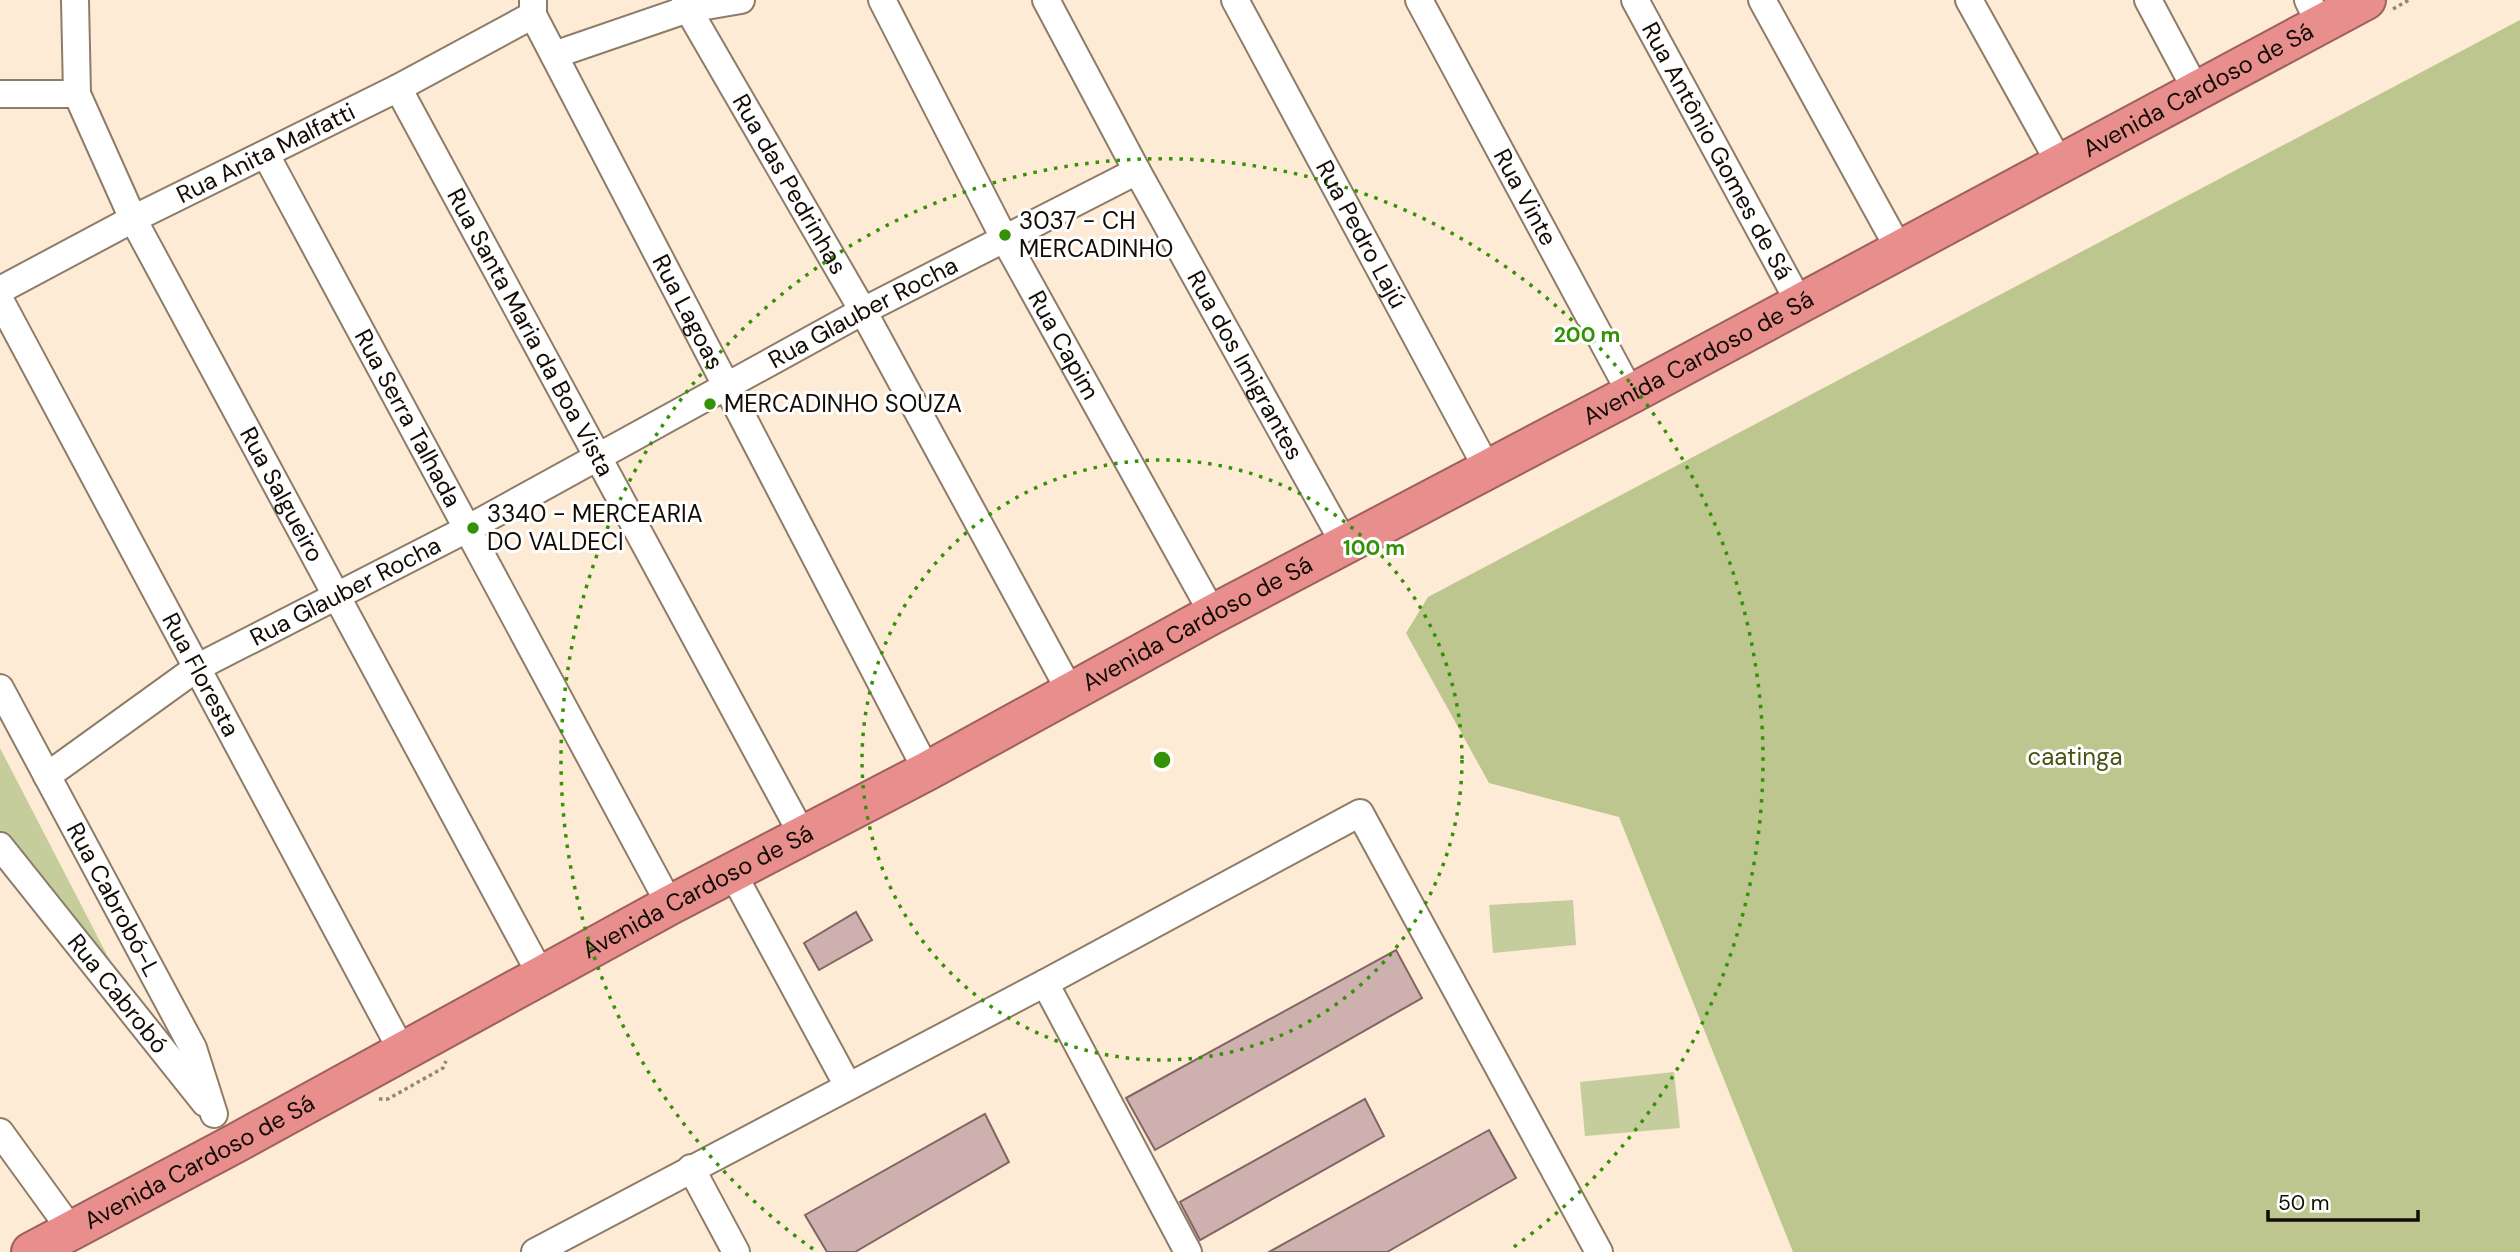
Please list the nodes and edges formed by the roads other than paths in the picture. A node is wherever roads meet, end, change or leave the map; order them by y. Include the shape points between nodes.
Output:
1 (75, 0) edge
2 (741, 0) edge
3 (882, 0) edge
4 (1046, 0) edge
5 (1235, 0) edge
6 (1419, 0) edge
7 (1634, 0) edge
8 (1762, 0) edge
9 (1969, 0) edge
10 (2148, 0) edge
11 (2366, 0) edge
12 (686, 5) edge
13 (533, 7) edge
14 (2314, 13) edge
15 (554, 55) junction
16 (398, 88) junction
17 (2196, 90) junction
18 (0, 94) edge
19 (77, 94) junction
20 (266, 155) junction
21 (2059, 163) junction
22 (1137, 172) junction
23 (133, 219) junction
24 (1004, 238) junction
25 (1899, 248) junction
26 (0, 290) edge
27 (0, 300) edge
28 (1799, 302) junction
29 (863, 311) junction
30 (726, 388) junction
31 (1631, 394) junction
32 (596, 457) junction
33 (1488, 470) junction
34 (467, 529) junction
35 (1345, 545) junction
36 (335, 597) junction
37 (1213, 614) junction
38 (198, 667) junction
39 (0, 688) edge
40 (1070, 691) junction
41 (927, 771) junction
42 (47, 776) junction
43 (803, 836) junction
44 (0, 846) edge
45 (732, 872) junction
46 (670, 905) junction
47 (541, 975) junction
48 (1045, 983) junction
49 (402, 1051) junction
50 (848, 1086) junction
51 (225, 1128) junction
52 (0, 1132) edge
53 (691, 1168) junction
54 (71, 1230) junction
55 (31, 1252) edge
56 (535, 1252) edge
57 (736, 1252) edge
58 (1188, 1252) edge
59 (1599, 1252) edge

1 - 19 street, Rua Salgueiro
2 - 12 street
3 - 24 street, Rua Capim
4 - 22 street, Rua dos Imigrantes
5 - 33 street, Rua Pedro Lajú
6 - 31 street, Rua Vinte
7 - 28 street, Rua Antônio Gomes de Sá
8 - 25 street
9 - 21 street
10 - 17 street
11 - 14 highway, Avenida Cardoso de Sá
12 - 15 street
12 - 29 street, Rua das Pedrinhas
13 - 15 street, Rua Lagoas
13 - 16 street, Rua Anita Malfatti
14 - 17 highway, Avenida Cardoso de Sá
15 - 30 street, Rua Lagoas
16 - 20 street, Rua Anita Malfatti
16 - 32 street, Rua Santa Maria da Boa Vista
17 - 21 highway, Avenida Cardoso de Sá
18 - 19 street
19 - 23 street, Rua Salgueiro
20 - 23 street, Rua Anita Malfatti
20 - 34 street, Rua Serra Talhada
21 - 25 highway, Avenida Cardoso de Sá
22 - 24 street, Rua Glauber Rocha
22 - 35 street, Rua dos Imigrantes
23 - 26 street, Rua Anita Malfatti
23 - 36 street, Rua Salgueiro
24 - 29 street, Rua Glauber Rocha
24 - 37 street, Rua Capim
25 - 28 highway, Avenida Cardoso de Sá
27 - 38 street, Rua Floresta
28 - 31 highway, Avenida Cardoso de Sá
29 - 30 street, Rua Glauber Rocha
29 - 40 street, Rua das Pedrinhas
30 - 32 street, Rua Glauber Rocha
30 - 41 street, Rua Lagoas
31 - 33 highway, Avenida Cardoso de Sá
32 - 34 street, Rua Glauber Rocha
32 - 43 street, Rua Santa Maria da Boa Vista
33 - 35 highway, Avenida Cardoso de Sá
34 - 36 street, Rua Glauber Rocha
34 - 46 street, Rua Serra Talhada
35 - 37 highway, Avenida Cardoso de Sá
36 - 38 street, Rua Glauber Rocha
36 - 47 street, Rua Salgueiro
37 - 40 highway, Avenida Cardoso de Sá
38 - 42 street, Rua Glauber Rocha
38 - 49 street, Rua Floresta
39 - 42 street, Rua Cabrobó-L
40 - 41 highway, Avenida Cardoso de Sá
41 - 43 highway, Avenida Cardoso de Sá
42 - 51 street, Rua Cabrobó-L via 193,1048
43 - 45 highway, Avenida Cardoso de Sá
44 - 51 street, Rua Cabrobó
45 - 46 highway, Avenida Cardoso de Sá
45 - 50 street
46 - 47 highway, Avenida Cardoso de Sá
47 - 49 highway, Avenida Cardoso de Sá
48 - 50 street
48 - 58 street
48 - 59 street via 1360,813
49 - 51 highway, Avenida Cardoso de Sá
50 - 53 street
51 - 54 highway, Avenida Cardoso de Sá
52 - 54 street
53 - 56 street
53 - 57 street
54 - 55 highway, Avenida Cardoso de Sá

